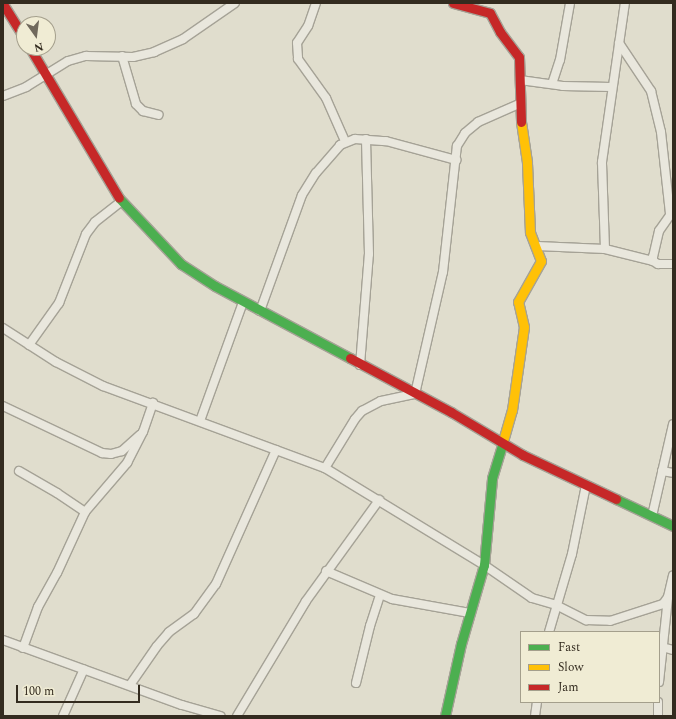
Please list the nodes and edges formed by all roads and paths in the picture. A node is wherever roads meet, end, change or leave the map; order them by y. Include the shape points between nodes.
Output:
1 (235, 3) edge
2 (316, 3) edge
3 (453, 3) edge
4 (570, 3) edge
5 (625, 3) edge
6 (4, 4) edge
7 (16, 24) edge
8 (619, 43) junction
9 (35, 56) edge
10 (122, 56) junction
11 (46, 74) junction
12 (520, 80) junction
13 (552, 84) junction
14 (611, 86) junction
15 (3, 96) edge
16 (519, 104) junction
17 (158, 115) dead end
18 (366, 139) junction
19 (344, 141) junction
20 (456, 160) junction
21 (120, 202) junction
22 (672, 213) edge
23 (537, 246) junction
24 (605, 249) junction
25 (653, 261) junction
26 (673, 264) edge
27 (243, 302) junction
28 (260, 311) junction
29 (3, 328) edge
30 (29, 344) junction
31 (360, 366) junction
32 (415, 394) junction
33 (153, 403) junction
34 (3, 406) edge
35 (200, 421) junction
36 (673, 424) edge
37 (143, 432) junction
38 (502, 442) junction
39 (276, 450) junction
40 (325, 468) junction
41 (19, 471) dead end
42 (662, 472) junction
43 (673, 473) edge
44 (586, 485) junction
45 (379, 500) junction
46 (85, 512) junction
47 (652, 516) junction
48 (673, 526) edge
49 (484, 565) junction
50 (326, 571) junction
51 (673, 576) edge
52 (380, 596) junction
53 (668, 597) junction
54 (556, 605) junction
55 (470, 613) junction
56 (549, 631) edge
57 (3, 640) edge
58 (662, 647) junction
59 (23, 648) junction
60 (673, 650) edge
61 (84, 669) junction
62 (660, 670) edge
63 (356, 683) dead end
64 (130, 685) junction
65 (537, 703) edge
66 (658, 703) edge
67 (63, 716) edge
68 (220, 716) edge
69 (237, 716) edge
70 (445, 716) edge
71 (535, 716) edge
72 (658, 716) edge

1 - 10 street via 171,45 143,56
2 - 19 street via 308,26 297,43 298,59 326,98
3 - 12 street via 490,13 500,32 516,52
4 - 13 street via 560,60
5 - 8 street
6 - 7 street
8 - 14 street
8 - 22 street via 651,91 662,139
9 - 11 street
10 - 11 street via 86,56 68,61
10 - 17 street via 136,104 143,111
11 - 15 street via 26,87
11 - 21 street
12 - 13 street
12 - 16 street
13 - 14 street
14 - 24 street via 601,178
16 - 20 street via 478,122 465,133 458,146
16 - 23 street via 527,162 530,232
18 - 19 street
18 - 20 street via 405,144
18 - 31 street via 370,254
19 - 28 street via 326,160 302,195
20 - 32 street via 443,272
21 - 27 street via 180,264
21 - 30 street via 86,234 59,303
22 - 25 street via 659,231
23 - 24 street
23 - 38 street via 541,266 518,302 524,321 521,357 512,410
24 - 25 street
25 - 26 street via 663,265
27 - 28 street
27 - 35 street
28 - 31 street
29 - 30 street
30 - 33 street via 103,386
31 - 32 street
32 - 38 street
32 - 40 street via 380,401 362,411
33 - 35 street
33 - 37 street
34 - 37 street via 102,453 122,451
35 - 39 street
36 - 42 street
37 - 46 street via 127,463
38 - 44 street
38 - 49 street via 492,478
39 - 40 street
39 - 64 street via 216,584 194,614 169,632 157,646
40 - 45 street
41 - 46 street
42 - 43 street
42 - 47 street
44 - 47 street
44 - 54 street via 571,560
45 - 49 street
45 - 50 street
46 - 59 street via 38,607
47 - 48 street
49 - 54 street via 532,598
49 - 55 street
50 - 52 street
50 - 69 street
51 - 53 street
52 - 55 street
52 - 63 street
53 - 54 street via 658,606 604,622 586,620
53 - 58 street
54 - 56 street
55 - 70 street
57 - 59 street
58 - 60 street
58 - 62 street
59 - 61 street
61 - 64 street
61 - 67 street
64 - 68 street
65 - 71 street
66 - 72 street

